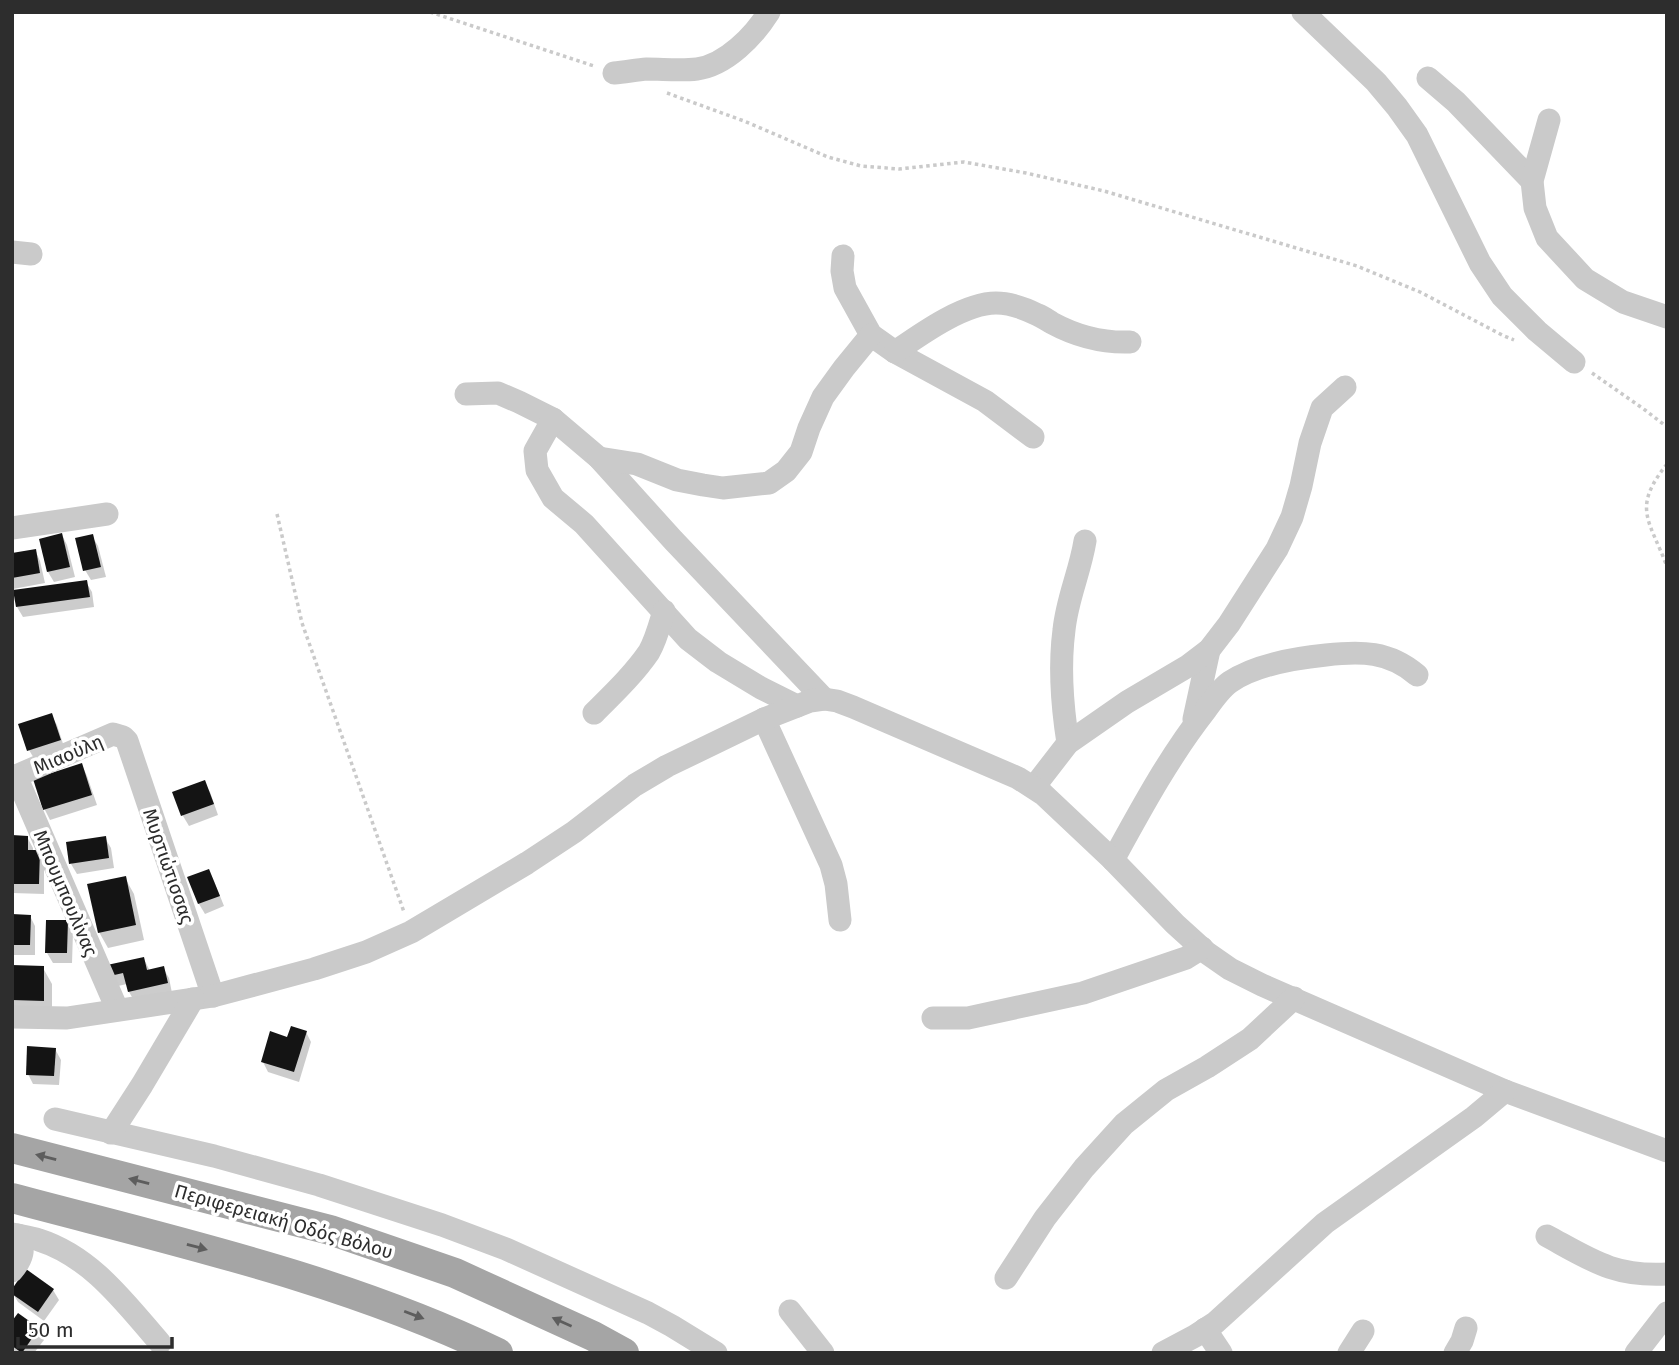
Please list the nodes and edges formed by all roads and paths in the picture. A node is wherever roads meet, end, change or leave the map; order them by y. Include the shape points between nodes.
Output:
1 (430, 12) edge
2 (769, 12) edge
3 (1303, 12) edge
4 (614, 73) joint
5 (1428, 78) dead end
6 (659, 90) dead end
7 (1549, 120) dead end
8 (1532, 181) junction
9 (843, 257) dead end
10 (1667, 317) edge
11 (871, 335) junction
12 (1514, 340) dead end
13 (1130, 342) dead end
14 (895, 352) junction
15 (1574, 362) joint
16 (1345, 387) dead end
17 (466, 394) dead end
18 (553, 419) junction
19 (1667, 428) edge
20 (1033, 437) dead end
21 (599, 458) junction
22 (1667, 464) edge
23 (107, 514) dead end
24 (277, 514) dead end
25 (12, 528) edge
26 (1085, 541) dead end
27 (1667, 567) edge
28 (664, 611) junction
29 (1209, 650) junction
30 (1417, 675) dead end
31 (824, 699) junction
32 (797, 706) junction
33 (594, 713) dead end
34 (764, 719) junction
35 (1192, 727) junction
36 (123, 737) joint
37 (1068, 743) junction
38 (14, 776) edge
39 (1034, 787) junction
40 (1113, 860) junction
41 (840, 920) dead end
42 (411, 932) junction
43 (1202, 948) junction
44 (203, 997) junction
45 (1294, 998) junction
46 (117, 1009) junction
47 (12, 1017) edge
48 (933, 1018) dead end
49 (1505, 1091) junction
50 (55, 1119) dead end
51 (111, 1133) junction
52 (12, 1148) edge
53 (1667, 1151) edge
54 (12, 1198) edge
55 (15, 1235) edge
56 (1547, 1236) dead end
57 (12, 1271) edge
58 (1667, 1274) edge
59 (1006, 1278) dead end
60 (790, 1311) dead end
61 (1667, 1314) edge
62 (1466, 1328) dead end
63 (1205, 1329) junction
64 (1363, 1332) dead end
65 (160, 1343) dead end
66 (498, 1353) edge
67 (624, 1353) edge
68 (716, 1353) edge
69 (823, 1353) edge
70 (1163, 1353) edge
71 (1221, 1353) edge
72 (1349, 1353) edge
73 (1455, 1353) edge
74 (1636, 1353) edge

1 - 4 path
2 - 4 street via 745,42 726,57 699,68
3 - 15 street via 1376,82 1417,135 1480,263 1502,296
5 - 8 street
6 - 12 path via 861,166 899,169 964,162 1104,191 1357,266
7 - 8 street
8 - 10 street via 1535,208 1547,239 1585,279 1623,302
9 - 11 street via 845,288
11 - 14 street
11 - 21 street via 823,397 801,452 769,483 723,488 702,485 637,464
13 - 14 street via 1095,340 1027,310 995,303 960,313
14 - 20 street via 985,401
15 - 19 path
16 - 29 street via 1322,408 1292,517 1277,549
17 - 18 street via 498,393
18 - 21 street
18 - 28 street via 535,451 537,470 553,498 584,524
21 - 31 street
22 - 27 path via 1655,479 1646,509
23 - 25 street
24 - 42 path via 302,623
26 - 37 street via 1063,639 1061,680
28 - 32 street via 688,639 718,662
28 - 33 street via 650,650
29 - 35 street
29 - 37 street
30 - 35 street via 1386,657 1357,652 1285,662 1229,683
31 - 32 street
31 - 39 street via 853,707
32 - 34 street
34 - 41 street via 831,865
34 - 42 street via 635,785 527,863
35 - 40 street
36 - 38 street, Μιαούλη via 113,734
36 - 44 street, Μυρτιώτισσας
37 - 39 street
38 - 46 street, Μπουμπουλίνας
39 - 40 street
40 - 43 street
42 - 44 street via 314,969
43 - 45 street via 1241,974
43 - 48 street via 1186,958 1083,993 968,1018
44 - 46 street
44 - 51 street
45 - 49 street
45 - 59 street via 1251,1039 1166,1090 1124,1124 1045,1218
46 - 47 street via 67,1018
49 - 53 street
49 - 63 street via 1325,1223
50 - 51 street
51 - 68 street via 319,1185 442,1225 648,1313
67 -> 52 main road, Περιφερειακή Οδός Βόλου via 455,1273 330,1230
54 -> 66 main road via 311,1279 425,1320
55 - 57 street via 23,1255
55 - 65 street via 57,1247 90,1268
56 - 58 street via 1609,1268
60 - 69 street
61 - 74 street
62 - 73 street
63 - 70 street
63 - 71 street
64 - 72 street

